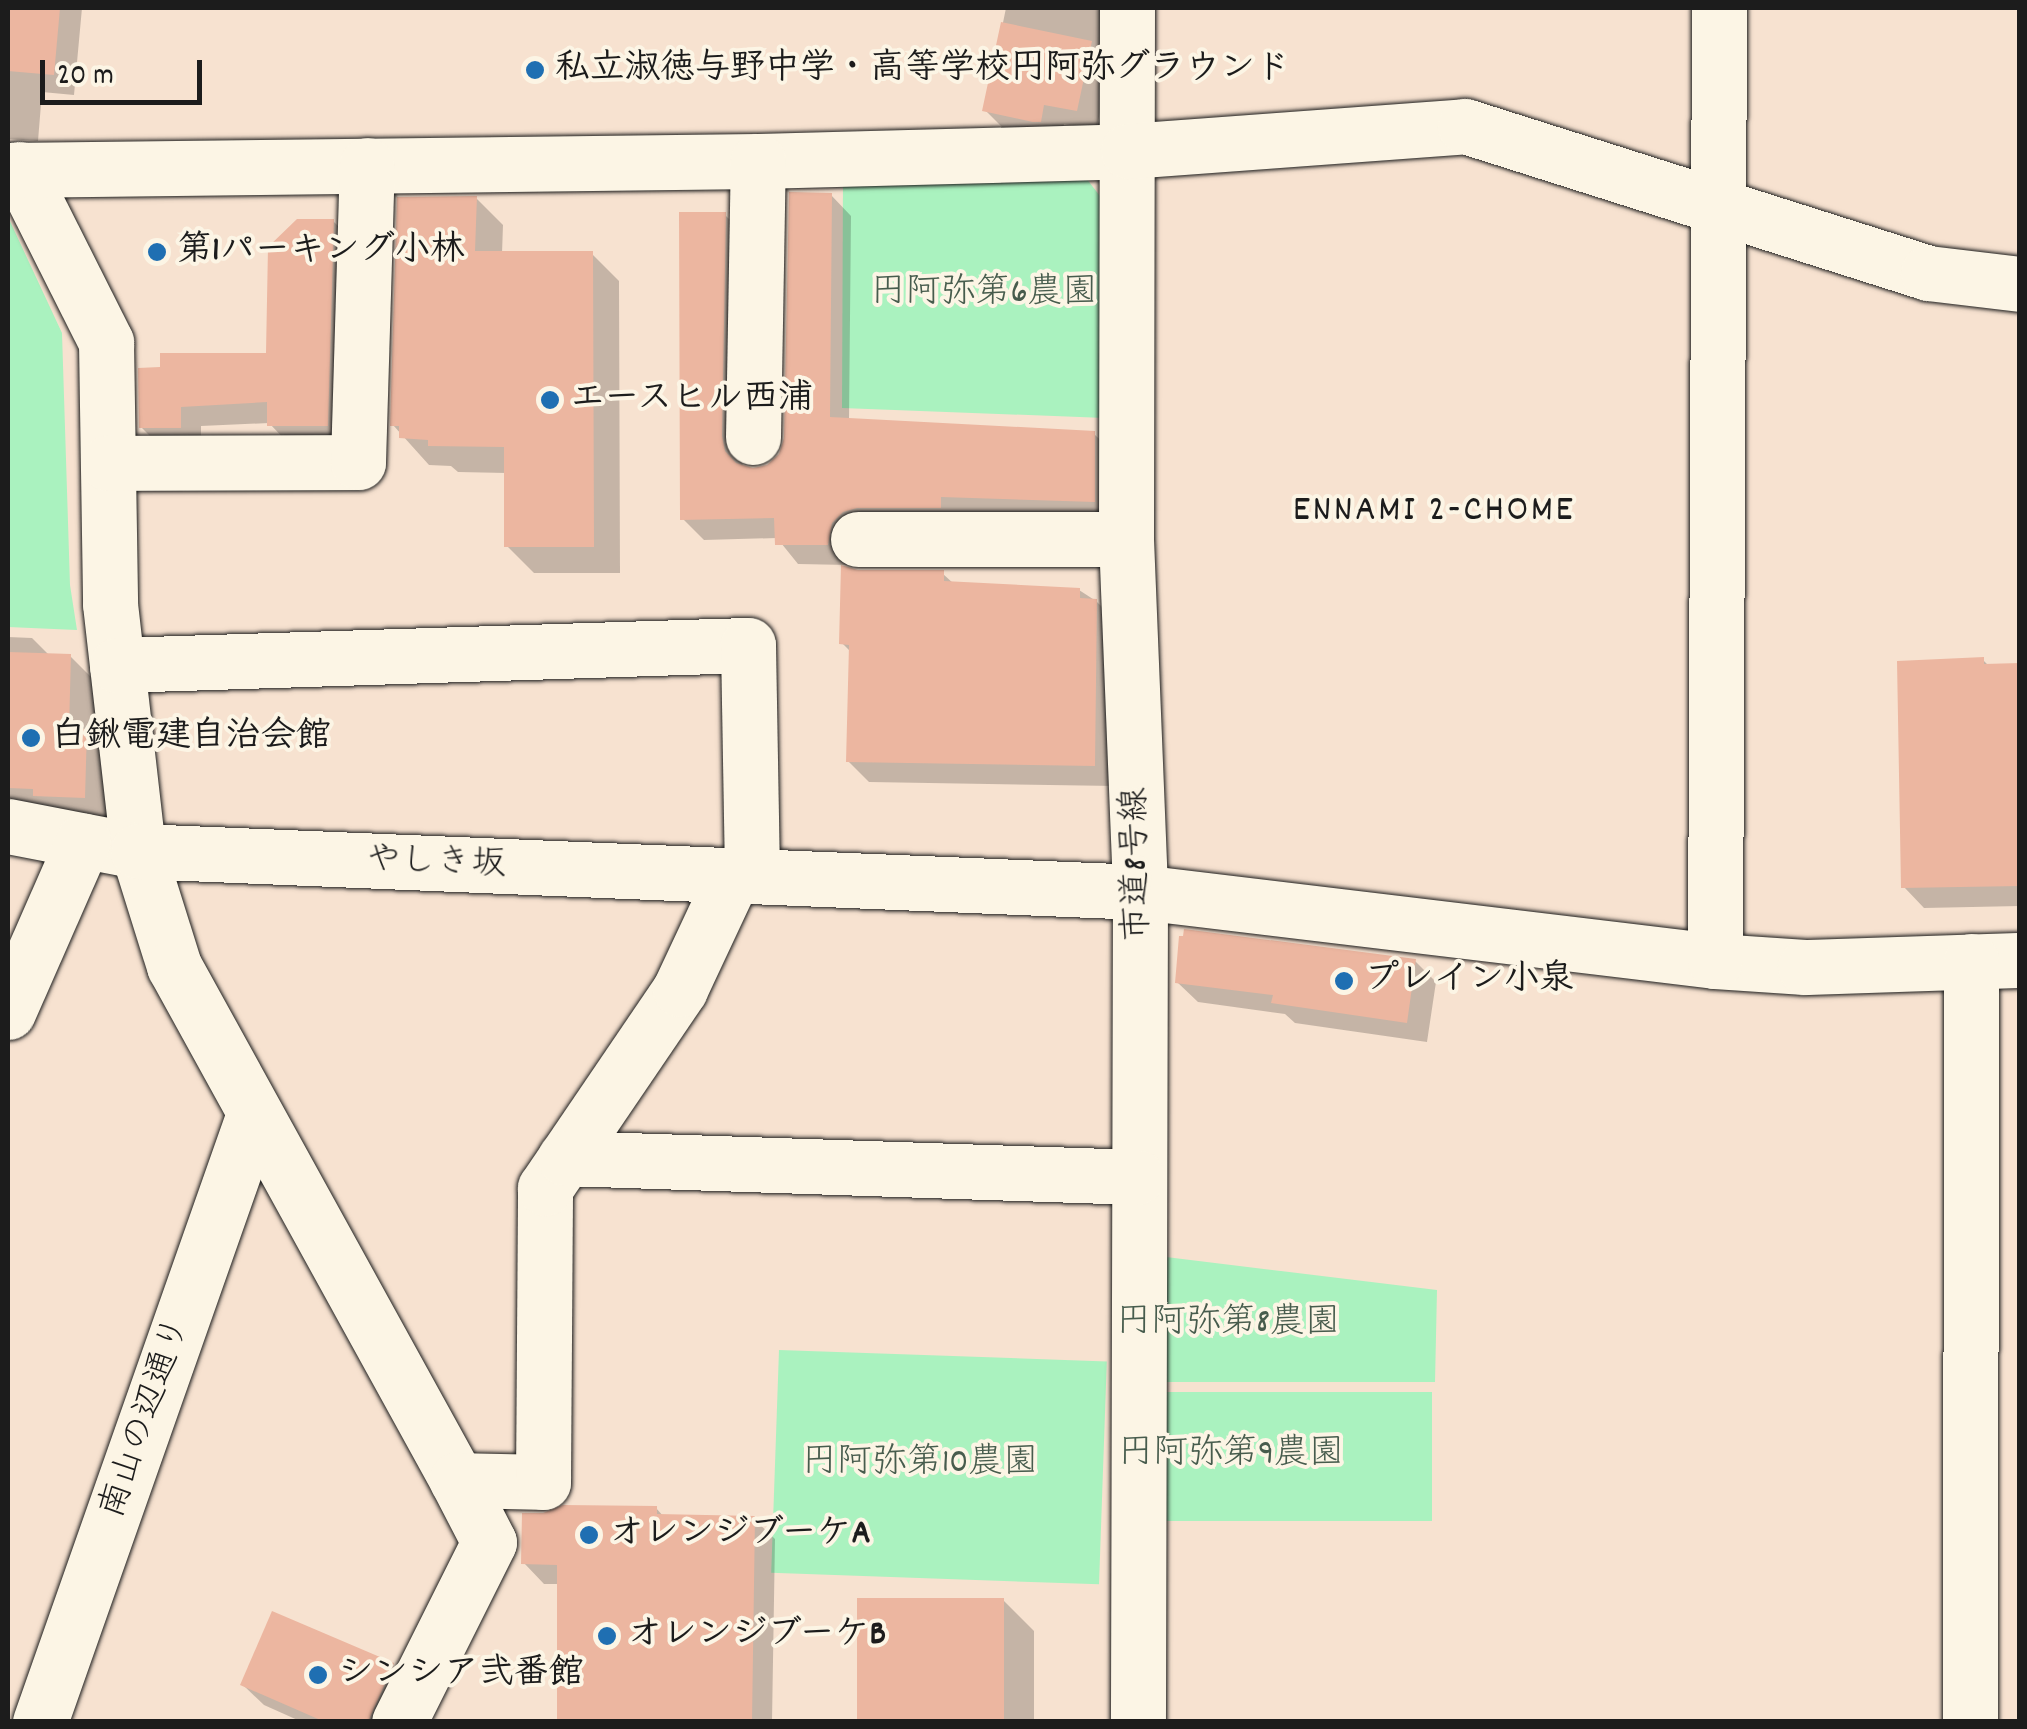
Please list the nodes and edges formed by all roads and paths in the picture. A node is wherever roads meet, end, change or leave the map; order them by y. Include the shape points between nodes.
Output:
1 (1127, 8) edge
2 (1719, 8) edge
3 (1128, 150) junction
4 (758, 161) junction
5 (367, 165) junction
6 (13, 170) edge
7 (1721, 207) junction
8 (2020, 284) edge
9 (753, 437) dead end
10 (108, 463) junction
11 (858, 539) dead end
12 (1126, 539) junction
13 (117, 665) junction
14 (8, 826) edge
15 (83, 841) junction
16 (138, 852) junction
17 (742, 876) junction
18 (1140, 892) junction
19 (1715, 960) junction
20 (1995, 961) edge
21 (8, 1012) edge
22 (254, 1114) junction
23 (566, 1158) junction
24 (1138, 1177) junction
25 (457, 1480) junction
26 (40, 1722) edge
27 (399, 1722) edge
28 (1138, 1722) edge
29 (1970, 1722) edge

1 - 3 street, 市道8号線
2 - 7 street
3 - 4 street
3 - 7 street via 1465,126
3 - 12 street, 市道8号線
4 - 5 street
4 - 9 street
5 - 6 street
5 - 10 street via 358,462
6 - 10 street via 106,342
7 - 8 street via 1928,272
7 - 19 street
10 - 13 street
11 - 12 street
12 - 18 street, 市道8号線
13 - 16 street
13 - 17 street via 748,644
14 - 15 street, やしき坂
15 - 16 street, やしき坂
15 - 21 street
16 - 17 street, やしき坂
16 - 22 street via 174,966
17 - 18 street, やしき坂
17 - 23 street via 680,989
18 - 19 street, やしき坂
18 - 24 street, 市道8号線
19 - 20 street, やしき坂 via 1805,967
20 - 29 street
22 - 25 street
22 - 26 street, 南山の辺通り
23 - 24 street
23 - 25 street via 545,1188 543,1482
24 - 28 street, 市道8号線
25 - 27 street via 489,1542

